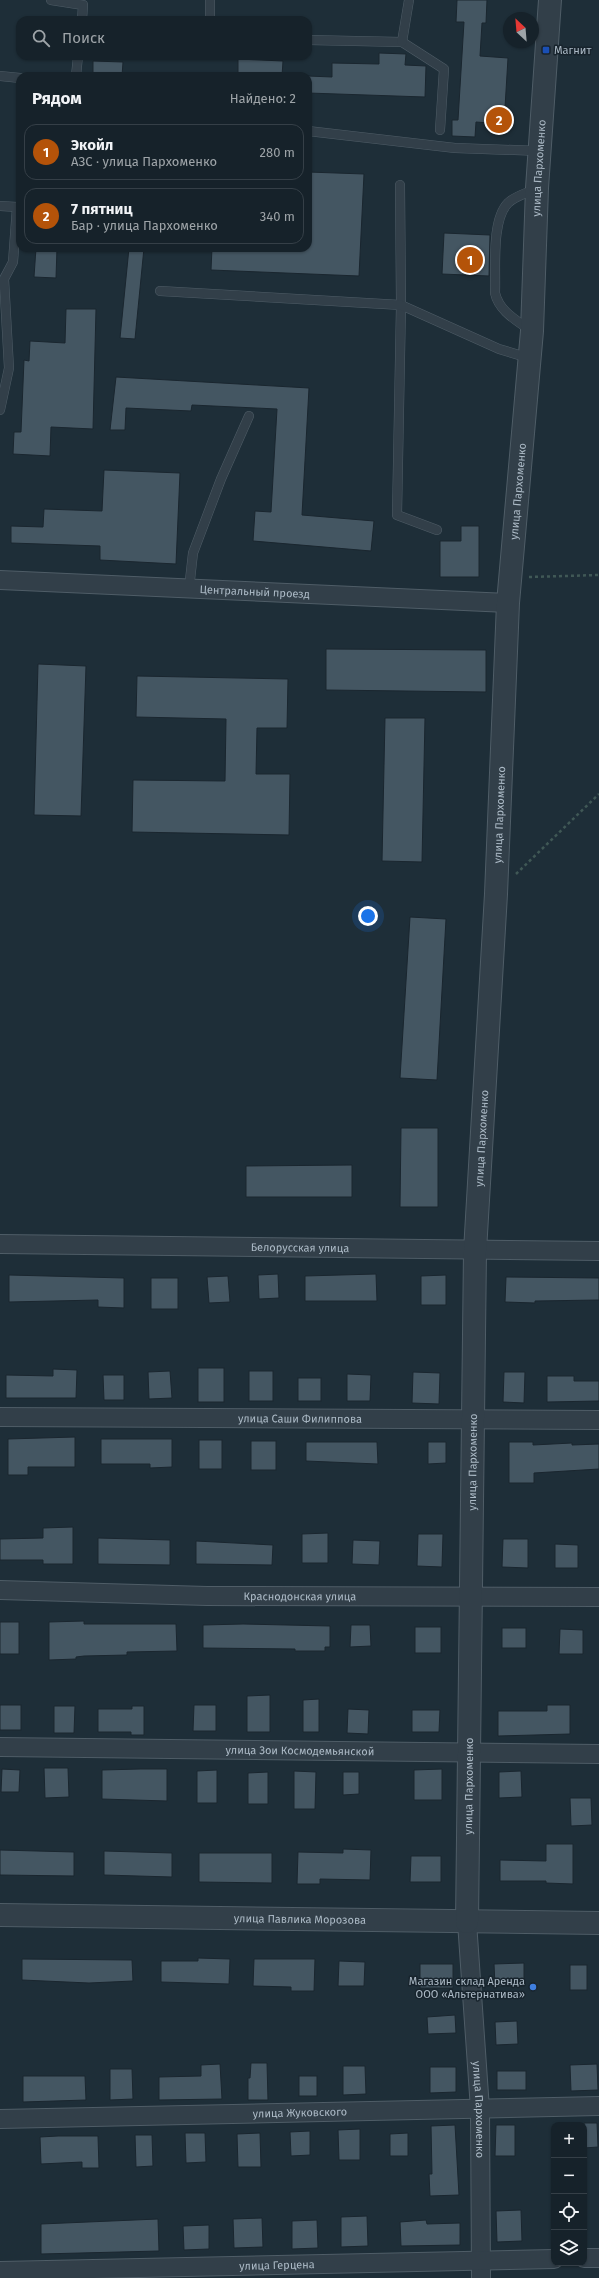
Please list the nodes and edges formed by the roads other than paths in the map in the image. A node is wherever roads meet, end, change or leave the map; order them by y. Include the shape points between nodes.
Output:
1 (51, 0) edge
2 (210, 0) edge
3 (409, 0) edge
4 (550, 0) edge
5 (82, 16) edge
6 (210, 16) edge
7 (312, 40) edge
8 (402, 42) junction
9 (78, 60) edge
10 (76, 72) edge
11 (0, 76) edge
12 (16, 78) edge
13 (440, 130) dead end
14 (312, 131) edge
15 (540, 151) junction
16 (400, 185) dead end
17 (537, 188) junction
18 (0, 206) edge
19 (16, 208) edge
20 (16, 222) edge
21 (160, 291) dead end
22 (401, 305) junction
23 (532, 331) junction
24 (529, 358) junction
25 (0, 410) edge
26 (249, 416) dead end
27 (437, 530) dead end
28 (0, 580) edge
29 (189, 589) junction
30 (508, 603) junction
31 (0, 1244) edge
32 (475, 1250) junction
33 (599, 1251) edge
34 (0, 1417) edge
35 (472, 1418) junction
36 (599, 1420) edge
37 (0, 1590) edge
38 (469, 1596) junction
39 (599, 1597) edge
40 (0, 1746) edge
41 (468, 1752) junction
42 (599, 1754) edge
43 (0, 1915) edge
44 (467, 1922) junction
45 (599, 1923) edge
46 (599, 2106) edge
47 (480, 2109) junction
48 (0, 2120) edge
49 (587, 2258) edge
50 (599, 2258) edge
51 (551, 2259) edge
52 (481, 2269) edge
53 (0, 2271) edge

1 - 5 lane via 83,5
2 - 6 lane
3 - 8 lane
4 - 15 street, улица Пархоменко
7 - 8 lane
8 - 13 lane via 444,69
9 - 10 lane
11 - 12 lane
14 - 15 lane via 455,148
15 - 17 street, улица Пархоменко
16 - 22 lane
17 - 23 street, улица Пархоменко
17 - 23 lane via 509,202 502,211 498,223 495,293 503,309
18 - 19 lane
20 - 25 lane via 13,262 4,278 9,368
21 - 22 lane
22 - 24 lane via 499,349
22 - 27 lane via 397,515
23 - 24 street, улица Пархоменко
24 - 30 street, улица Пархоменко
26 - 29 lane via 221,479 193,553
28 - 29 street, Центральный проезд
29 - 30 street, Центральный проезд
30 - 32 street, улица Пархоменко via 496,894
31 - 32 street, Белорусская улица
32 - 33 street, Белорусская улица
32 - 35 street, улица Пархоменко
34 - 35 street, улица Саши Филиппова
35 - 36 street, улица Саши Филиппова
35 - 38 street, улица Пархоменко
37 - 38 street, Краснодонская улица via 206,1596
38 - 39 street, Краснодонская улица
38 - 41 street, улица Пархоменко
40 - 41 street, улица Зои Космодемьянской
41 - 42 street, улица Зои Космодемьянской
41 - 44 street, улица Пархоменко
43 - 44 street, улица Павлика Морозова
44 - 45 street, улица Павлика Морозова
44 - 47 street, улица Пархоменко
46 - 47 street, улица Жуковского
47 - 48 street, улица Жуковского
47 - 52 street, улица Пархоменко
49 - 50 street
51 - 52 street, улица Герцена
52 - 53 street, улица Герцена

